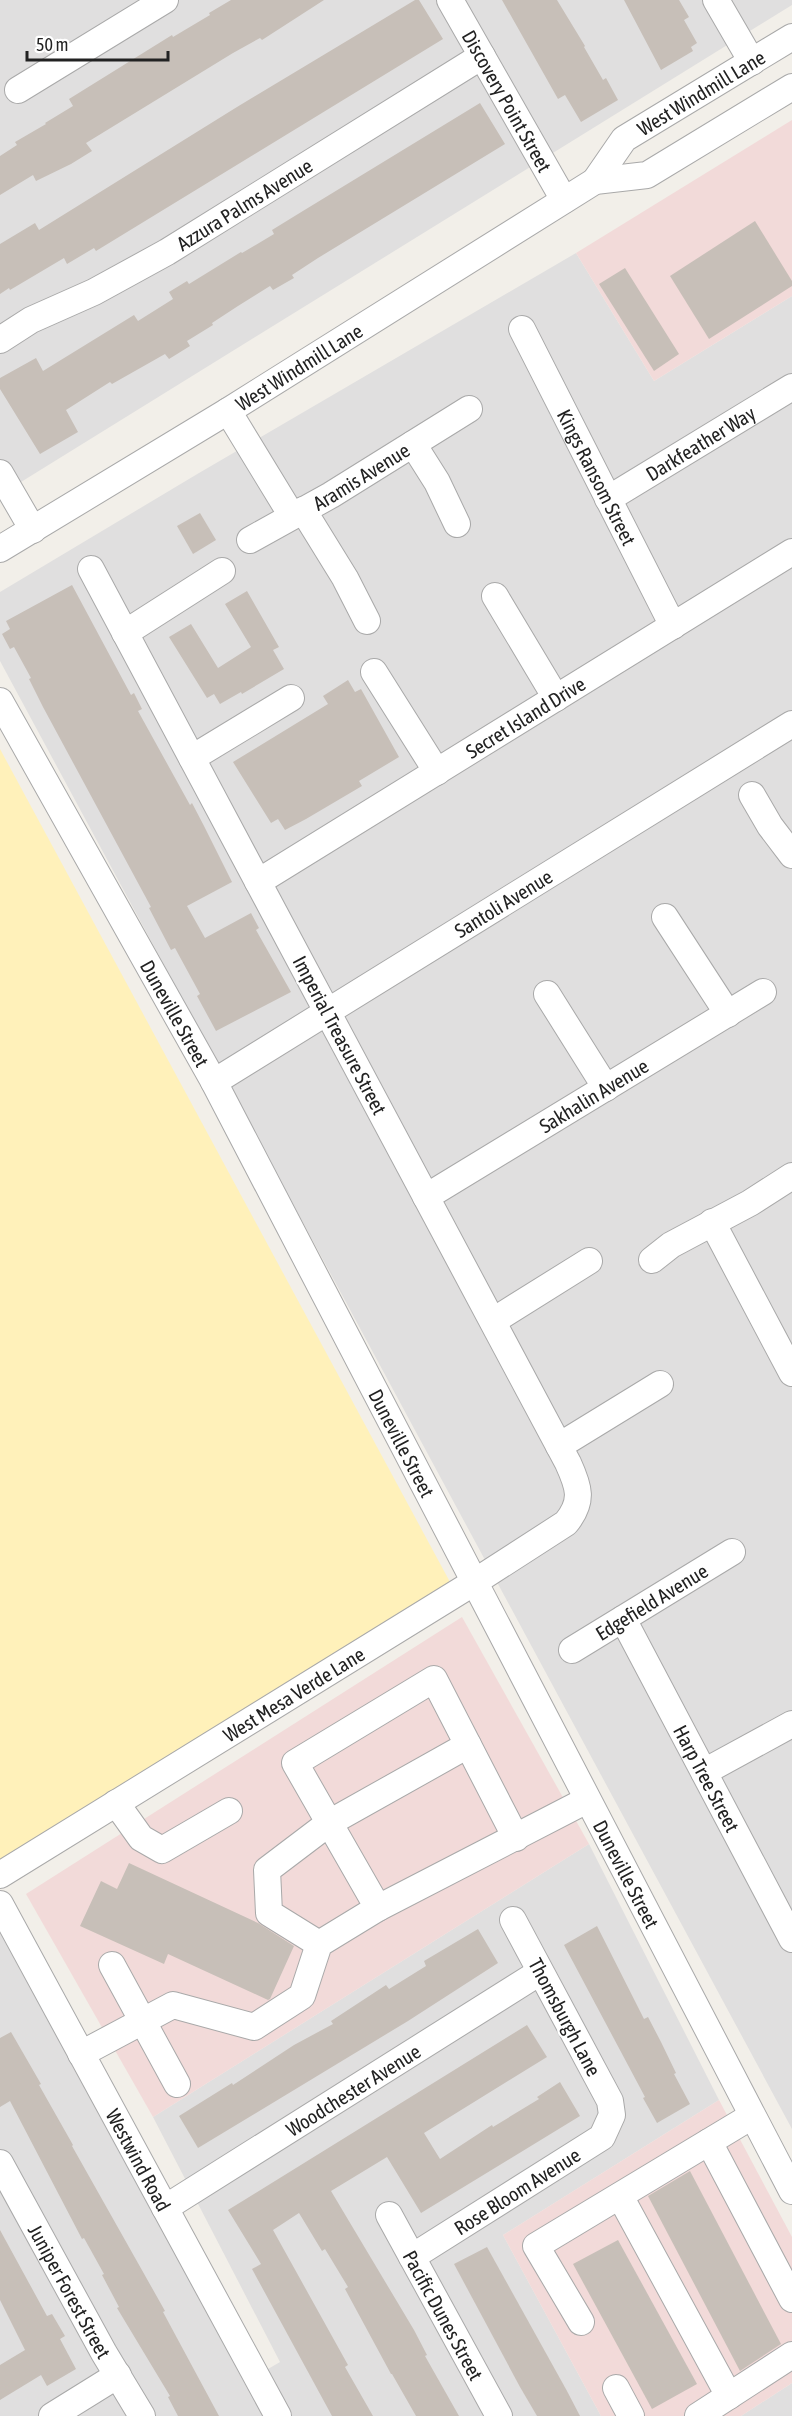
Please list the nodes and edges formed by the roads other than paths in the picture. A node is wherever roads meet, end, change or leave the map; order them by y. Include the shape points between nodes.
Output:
1 (165, 0) edge
2 (450, 0) edge
3 (716, 0) edge
4 (792, 37) edge
5 (482, 56) junction
6 (752, 63) junction
7 (792, 87) edge
8 (18, 90) dead end
9 (595, 182) junction
10 (564, 200) junction
11 (522, 329) dead end
12 (0, 340) edge
13 (792, 387) edge
14 (469, 409) dead end
15 (228, 411) junction
16 (413, 444) junction
17 (0, 473) edge
18 (608, 499) junction
19 (297, 513) junction
20 (457, 524) dead end
21 (33, 530) junction
22 (250, 540) dead end
23 (0, 549) edge
24 (792, 552) edge
25 (91, 569) dead end
26 (222, 571) dead end
27 (495, 596) dead end
28 (367, 621) dead end
29 (673, 626) junction
30 (125, 633) junction
31 (374, 672) dead end
32 (291, 698) dead end
33 (556, 698) junction
34 (0, 701) edge
35 (792, 724) edge
36 (192, 758) junction
37 (436, 772) junction
38 (752, 795) dead end
39 (789, 845) edge
40 (258, 882) junction
41 (665, 916) dead end
42 (763, 992) dead end
43 (547, 994) dead end
44 (328, 1012) junction
45 (728, 1014) junction
46 (214, 1082) junction
47 (606, 1088) junction
48 (792, 1176) edge
49 (426, 1197) junction
50 (712, 1222) junction
51 (651, 1260) dead end
52 (589, 1261) dead end
53 (493, 1321) junction
54 (792, 1373) edge
55 (660, 1384) dead end
56 (559, 1446) junction
57 (578, 1503) joint
58 (732, 1552) dead end
59 (473, 1583) junction
60 (623, 1618) junction
61 (572, 1650) dead end
62 (792, 1724) edge
63 (468, 1745) junction
64 (704, 1772) junction
65 (588, 1800) junction
66 (116, 1803) junction
67 (229, 1811) dead end
68 (329, 1823) junction
69 (516, 1838) junction
70 (0, 1875) edge
71 (0, 1904) edge
72 (378, 1908) junction
73 (513, 1920) dead end
74 (792, 1939) edge
75 (319, 1944) junction
76 (112, 1965) dead end
77 (540, 1972) junction
78 (142, 2021) junction
79 (81, 2054) junction
80 (177, 2084) dead end
81 (612, 2115) joint
82 (752, 2116) junction
83 (709, 2142) junction
84 (0, 2163) edge
85 (792, 2191) edge
86 (620, 2196) junction
87 (165, 2208) junction
88 (388, 2215) dead end
89 (411, 2257) junction
90 (792, 2299) edge
91 (580, 2322) dead end
92 (792, 2355) edge
93 (117, 2375) junction
94 (616, 2388) dead end
95 (729, 2396) junction
96 (52, 2416) edge
97 (142, 2416) edge
98 (278, 2416) edge
99 (499, 2416) edge
100 (631, 2416) edge
101 (698, 2416) edge

1 - 8 street
2 - 5 street, Discovery Point Street
3 - 6 street
4 - 6 street, West Windmill Lane
5 - 10 street, Discovery Point Street
5 - 12 street, Azzura Palms Avenue via 167,252 94,292 31,320
6 - 9 street, West Windmill Lane via 624,139
7 - 9 street, West Windmill Lane via 646,175
9 - 10 street, West Windmill Lane
10 - 15 street, West Windmill Lane
11 - 18 street, Kings Ransom Street
13 - 18 street, Darkfeather Way
14 - 16 street, Aramis Avenue
15 - 19 street
15 - 21 street, West Windmill Lane
16 - 19 street, Aramis Avenue
16 - 20 street
17 - 21 street
18 - 29 street, Kings Ransom Street
19 - 22 street, Aramis Avenue
19 - 28 street via 345,578
21 - 23 street, West Windmill Lane
24 - 29 street, Secret Island Drive
25 - 30 street, Imperial Treasure Street
26 - 30 street
27 - 33 street
29 - 33 street, Secret Island Drive
30 - 36 street, Imperial Treasure Street
31 - 37 street
32 - 36 street
33 - 37 street, Secret Island Drive
34 - 46 street, Duneville Street
35 - 44 street, Santoli Avenue
36 - 40 street, Imperial Treasure Street
37 - 40 street, Secret Island Drive
38 - 39 street via 770,826
40 - 44 street, Imperial Treasure Street
41 - 45 street
42 - 45 street, Sakhalin Avenue
43 - 47 street
44 - 46 street, Santoli Avenue
44 - 49 street, Imperial Treasure Street
45 - 47 street, Sakhalin Avenue
46 - 59 street, Duneville Street
47 - 49 street, Sakhalin Avenue
48 - 50 street
49 - 53 street, Imperial Treasure Street
50 - 51 street
50 - 54 street
52 - 53 street
53 - 56 street, Imperial Treasure Street
55 - 56 street
56 - 57 street, Imperial Treasure Street via 575,1480
57 - 59 street, West Mesa Verde Lane via 566,1523
58 - 60 street, Edgefield Avenue
59 - 65 street, Duneville Street
59 - 66 street, West Mesa Verde Lane
60 - 61 street, Edgefield Avenue
60 - 64 street, Harp Tree Street
62 - 64 street
63 - 68 street
63 - 68 street via 434,1679 295,1763
63 - 69 street
64 - 74 street, Harp Tree Street
65 - 69 street
65 - 82 street, Duneville Street
66 - 67 street via 141,1838 162,1850
66 - 70 street, West Mesa Verde Lane
68 - 72 street
68 - 75 street via 267,1870 269,1913
69 - 72 street
71 - 79 street, Westwind Road
72 - 75 street
73 - 77 street, Thomsburgh Lane
75 - 78 street via 302,1996 254,2027 173,2005
76 - 78 street
77 - 81 street, Thomsburgh Lane via 610,2101
77 - 87 street, Woodchester Avenue
78 - 79 street
78 - 80 street
79 - 87 street, Westwind Road
81 - 89 street, Rose Bloom Avenue via 602,2137
82 - 83 street
82 - 85 street, Duneville Street
83 - 86 street
83 - 90 street
84 - 93 street, Juniper Forest Street
86 - 91 street via 536,2246
86 - 95 street
87 - 98 street, Westwind Road
88 - 89 street, Pacific Dunes Street
89 - 99 street, Pacific Dunes Street
92 - 95 street
93 - 96 street
93 - 97 street, Juniper Forest Street
94 - 100 street
95 - 101 street

